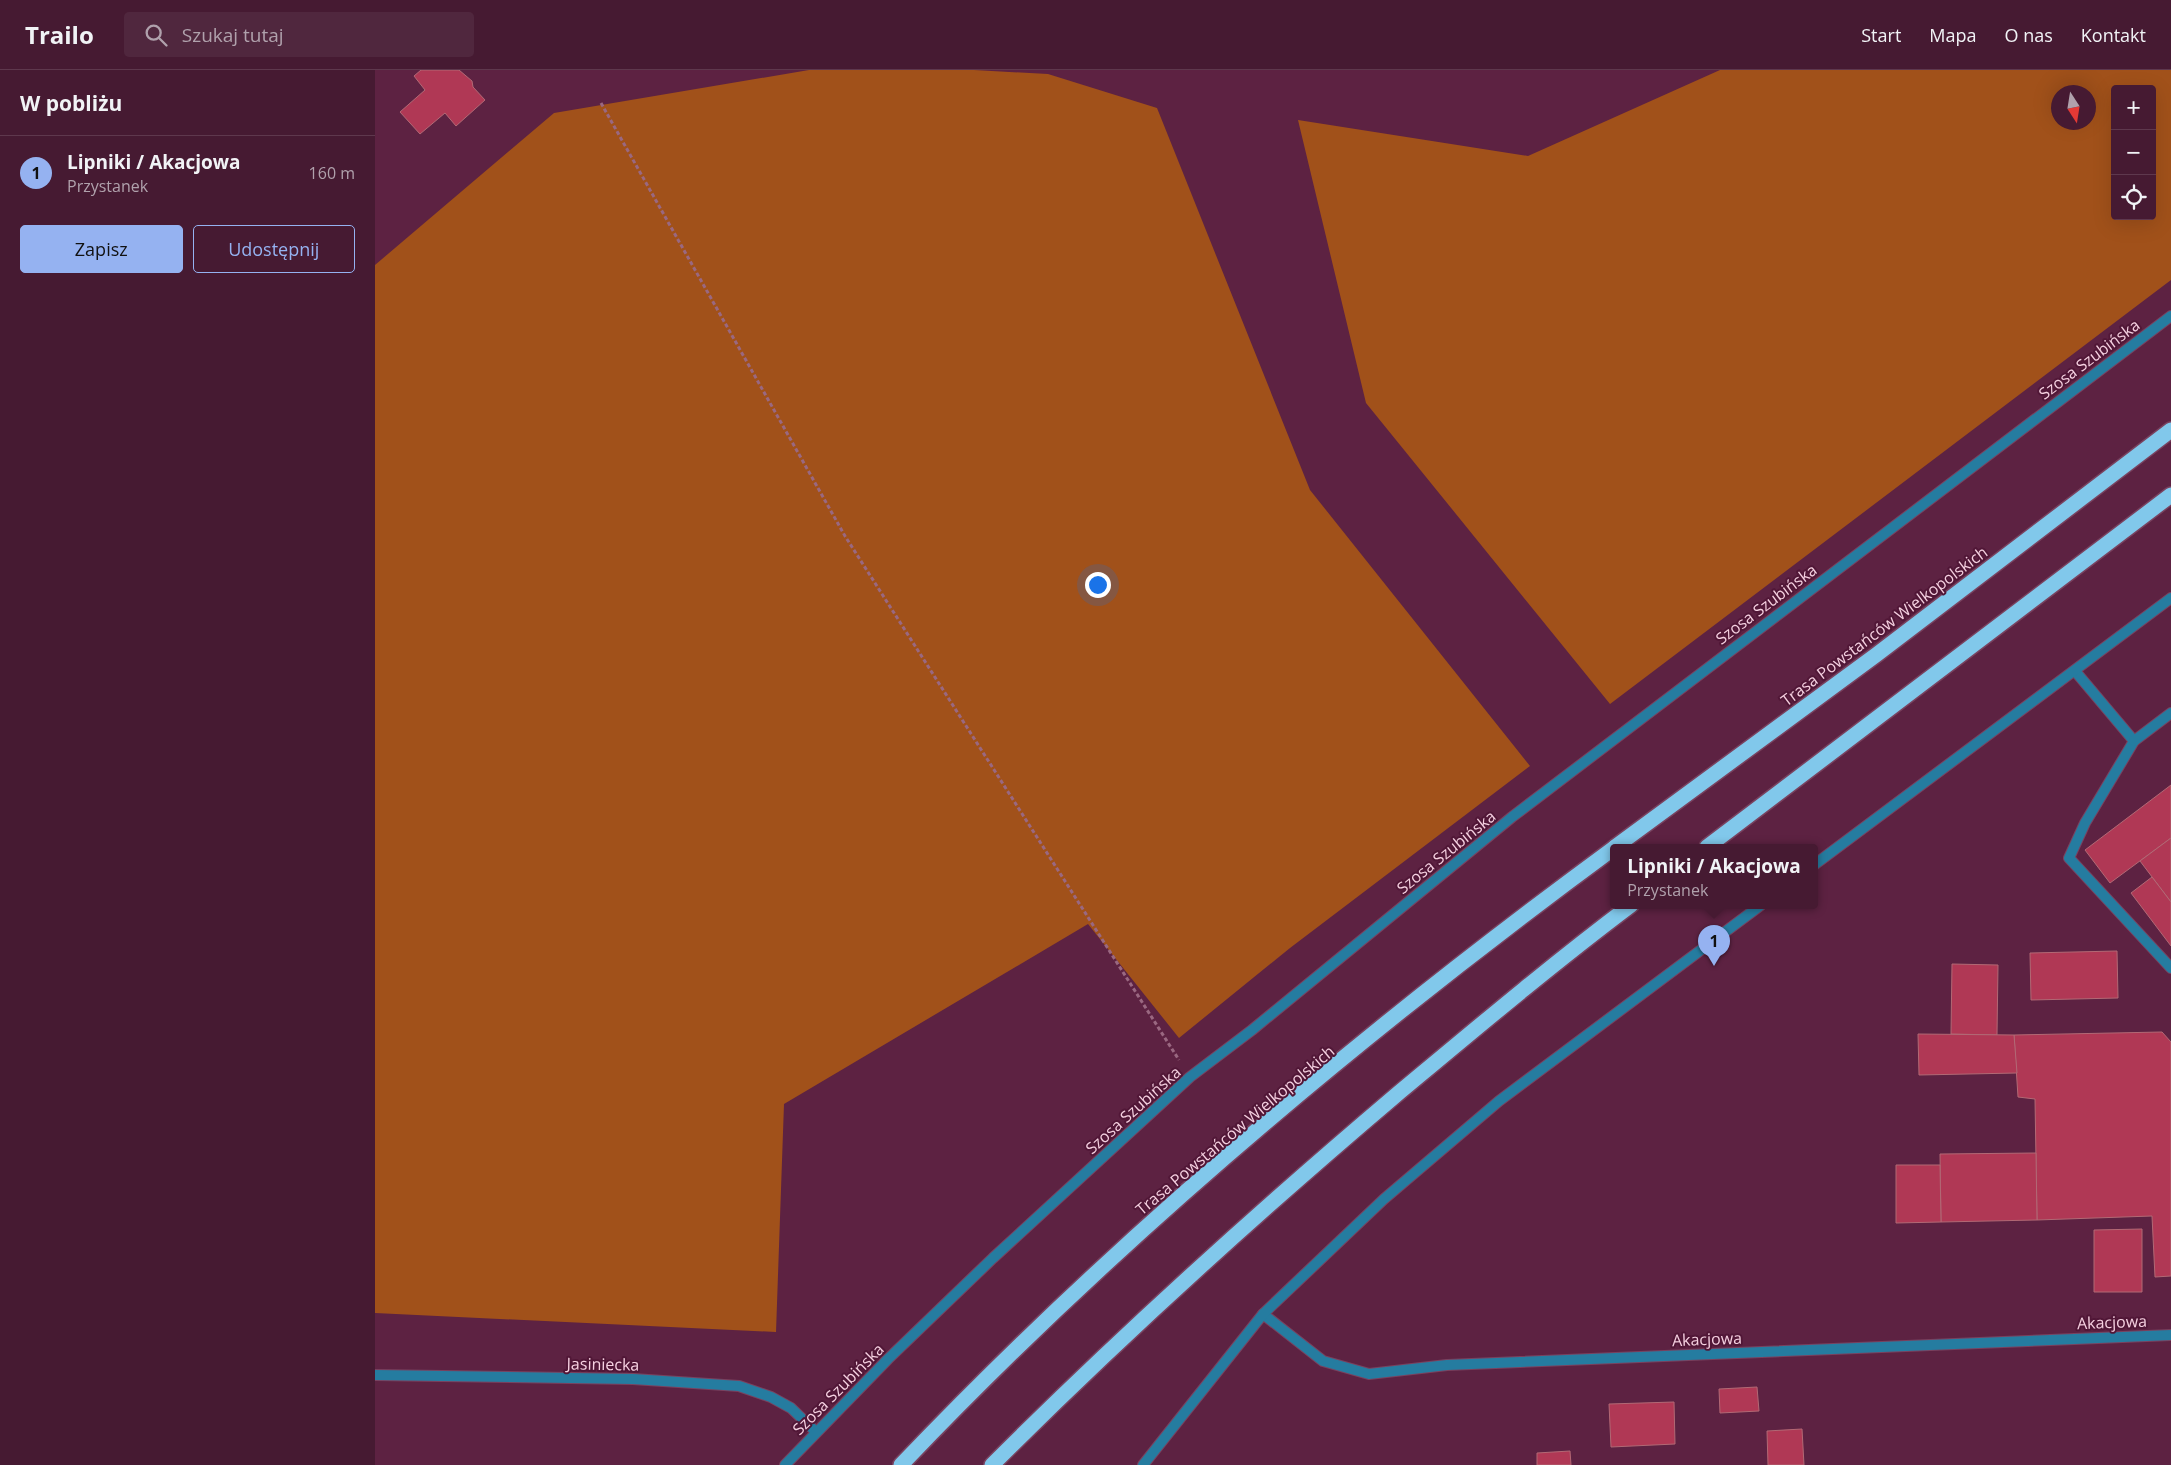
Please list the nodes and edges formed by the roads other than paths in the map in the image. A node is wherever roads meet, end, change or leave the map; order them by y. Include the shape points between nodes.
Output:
1 (2171, 316) edge
2 (2171, 430) edge
3 (2171, 495) edge
4 (2171, 598) edge
5 (2075, 671) junction
6 (2171, 713) edge
7 (2134, 741) junction
8 (1620, 844) edge
9 (1711, 844) edge
10 (1610, 852) edge
11 (1818, 862) edge
12 (1626, 909) edge
13 (1756, 909) edge
14 (2171, 968) edge
15 (1263, 1314) junction
16 (2171, 1335) edge
17 (375, 1375) edge
18 (816, 1432) junction
19 (785, 1465) edge
20 (901, 1465) edge
21 (992, 1465) edge
22 (1143, 1465) edge

1 - 18 street, Szosa Szubińska via 1512,817 1190,1077 993,1258
2 - 8 highway, Trasa Powstańców Wielkopolskich via 1876,655
3 - 9 highway
4 - 5 street
5 - 7 street
5 - 11 street
6 - 7 street
7 - 14 street via 2085,823 2069,858
10 - 20 highway, Trasa Powstańców Wielkopolskich via 1507,927 1253,1133 1073,1294
12 - 21 highway via 1540,974 1290,1185 1088,1369
13 - 15 street via 1499,1101 1384,1199
15 - 16 street, Akacjowa via 1323,1361 1369,1374 1447,1365
15 - 22 street
17 - 18 street, Jasiniecka via 633,1380 739,1386 791,1408
18 - 19 street, Szosa Szubińska

